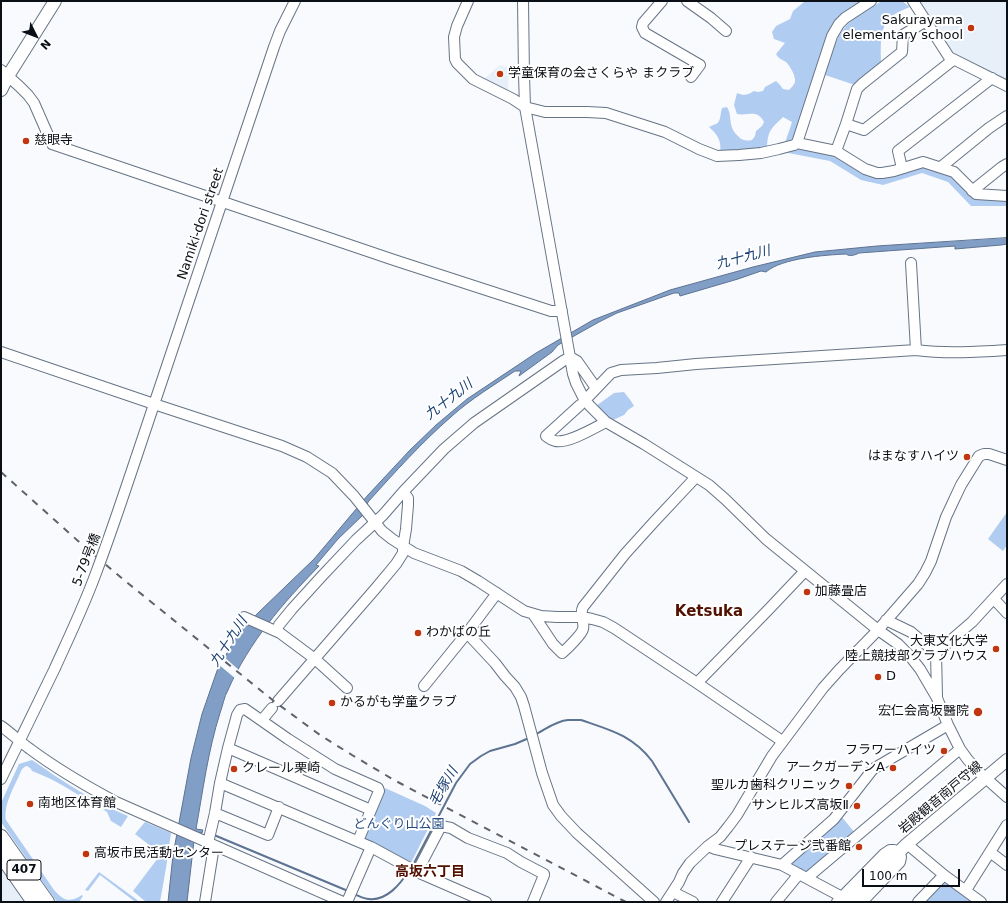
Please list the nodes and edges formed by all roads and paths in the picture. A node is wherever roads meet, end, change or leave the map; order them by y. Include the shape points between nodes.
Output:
1 (55, 1) edge
2 (296, 1) edge
3 (468, 1) edge
4 (662, 1) edge
5 (687, 1) edge
6 (871, 1) edge
7 (913, 1) edge
8 (526, 2) edge
9 (926, 21) junction
10 (726, 31) dead end
11 (953, 60) junction
12 (5, 73) edge
13 (691, 77) dead end
14 (992, 78) junction
15 (1007, 86) edge
16 (1, 90) edge
17 (525, 107) junction
18 (1007, 116) edge
19 (846, 124) junction
20 (796, 143) junction
21 (836, 152) junction
22 (1007, 164) edge
23 (941, 167) junction
24 (902, 168) junction
25 (972, 191) junction
26 (1007, 196) edge
27 (222, 201) junction
28 (911, 263) dead end
29 (562, 311) junction
30 (916, 350) junction
31 (1007, 350) edge
32 (1, 352) edge
33 (570, 355) junction
34 (596, 388) junction
35 (589, 396) dead end
36 (154, 404) junction
37 (580, 405) dead end
38 (606, 422) junction
39 (136, 458) joint
40 (1007, 460) edge
41 (696, 477) junction
42 (403, 492) junction
43 (374, 522) junction
44 (403, 547) junction
45 (805, 571) junction
46 (1007, 584) edge
47 (497, 593) junction
48 (994, 599) junction
49 (533, 614) junction
50 (1007, 614) edge
51 (245, 617) dead end
52 (582, 617) junction
53 (886, 620) junction
54 (275, 630) junction
55 (878, 630) junction
56 (467, 633) junction
57 (936, 653) junction
58 (315, 659) junction
59 (696, 683) junction
60 (424, 686) dead end
61 (347, 688) dead end
62 (937, 698) junction
63 (262, 720) junction
64 (948, 725) junction
65 (1, 726) edge
66 (20, 741) junction
67 (782, 741) junction
68 (228, 748) junction
69 (960, 749) junction
70 (1007, 760) edge
71 (985, 778) junction
72 (1, 779) edge
73 (220, 783) junction
74 (1007, 797) edge
75 (279, 808) junction
76 (371, 810) junction
77 (215, 813) junction
78 (1007, 825) edge
79 (1, 837) edge
80 (358, 841) junction
81 (208, 843) junction
82 (708, 846) junction
83 (371, 847) junction
84 (900, 852) junction
85 (990, 852) junction
86 (1, 855) edge
87 (751, 857) junction
88 (782, 865) junction
89 (1007, 865) edge
90 (417, 872) junction
91 (944, 875) junction
92 (803, 876) junction
93 (966, 890) junction
94 (673, 892) junction
95 (843, 900) edge
96 (34, 902) edge
97 (47, 902) edge
98 (205, 902) edge
99 (343, 902) edge
100 (348, 902) edge
101 (486, 902) edge
102 (533, 902) edge
103 (654, 902) edge
104 (666, 902) edge
105 (694, 902) edge
106 (722, 902) edge
107 (776, 902) edge
108 (862, 902) edge
109 (918, 902) edge
110 (981, 902) edge

1 - 12 main road
2 - 27 street, Namiki-dori street via 276,42
3 - 17 street via 454,37 457,64 473,79
4 - 13 street via 643,23 643,30 700,65
5 - 10 street
6 - 20 street via 845,18 832,36
7 - 9 street
8 - 17 street
9 - 11 street via 945,53
9 - 19 street via 903,35 902,52 857,89
11 - 14 street
11 - 19 street via 864,130
12 - 16 main road
12 - 27 street via 34,103 52,144
14 - 15 street
14 - 24 street via 898,151
17 - 20 street via 546,112 606,113 665,132 717,156 761,153
17 - 29 street
18 - 23 street
19 - 21 street
20 - 21 street
21 - 24 street via 877,173
22 - 25 street
23 - 24 street via 923,162
23 - 25 street via 954,172
25 - 26 street via 976,194
27 - 29 street via 543,309
27 - 36 street, Namiki-dori street
28 - 30 street
29 - 33 street
30 - 31 street
30 - 34 street via 621,370 611,373
32 - 36 street
33 - 34 street via 581,365
33 - 38 street via 574,378 584,399
33 - 42 street via 474,423 444,449
34 - 35 street
36 - 39 street, Namiki-dori street
36 - 43 street via 282,446 307,457 332,473
37 - 38 street via 546,436 556,441 572,439
38 - 41 street
39 - 66 street, 5-79号橋, bridge via 96,575
40 - 53 street via 989,454 979,456 952,502 925,573
41 - 45 street via 709,485 766,539
41 - 52 street via 625,554 583,607
42 - 43 street
42 - 44 street via 408,498 408,505
43 - 44 street
43 - 54 street
44 - 47 street via 414,554 461,571
44 - 58 street via 403,553 396,564
45 - 55 street
45 - 59 street
46 - 48 street
47 - 49 street
47 - 56 street
48 - 50 street
48 - 57 street
49 - 52 street via 557,618
49 - 52 street via 562,653 582,633
51 - 54 street
52 - 59 street via 603,622 614,628
53 - 55 street
53 - 57 street via 911,632
54 - 58 street
55 - 62 street via 909,654
55 - 67 street via 823,688
56 - 60 street
56 - 103 street via 495,663 521,697 553,805 578,833
57 - 62 street
58 - 61 street
58 - 63 street
59 - 67 street
62 - 64 street
63 - 68 street via 245,709 240,710
63 - 76 street via 335,768 378,788
64 - 69 street
64 - 88 street via 873,769 834,819
65 - 66 street
66 - 72 street, 5-79号橋
66 - 81 street via 53,765 116,802
67 - 82 street via 737,815
68 - 73 street
68 - 76 street
69 - 71 street
69 - 92 street
70 - 71 main road, 岩殿観音南戸守線
71 - 74 street
71 - 84 main road, 岩殿観音南戸守線
73 - 75 street
73 - 77 street
75 - 77 street via 268,835
75 - 80 street
76 - 80 street
77 - 81 street
78 - 85 street
79 - 97 highway, 407
80 - 83 street
81 - 98 street via 212,851
81 - 99 street
82 - 87 street
82 - 94 street via 690,863
83 - 90 street
83 - 100 street
84 - 91 street
84 - 95 main road, 岩殿観音南戸守線
84 - 108 street via 900,862
85 - 89 street
85 - 93 street
86 - 96 highway, 407
87 - 88 street
87 - 106 street
88 - 92 street
90 - 101 street
90 - 102 street via 441,826 451,828 468,838 507,853 544,874
91 - 93 street
91 - 109 street
92 - 95 street
92 - 107 street
93 - 110 street
94 - 104 street
94 - 105 street

